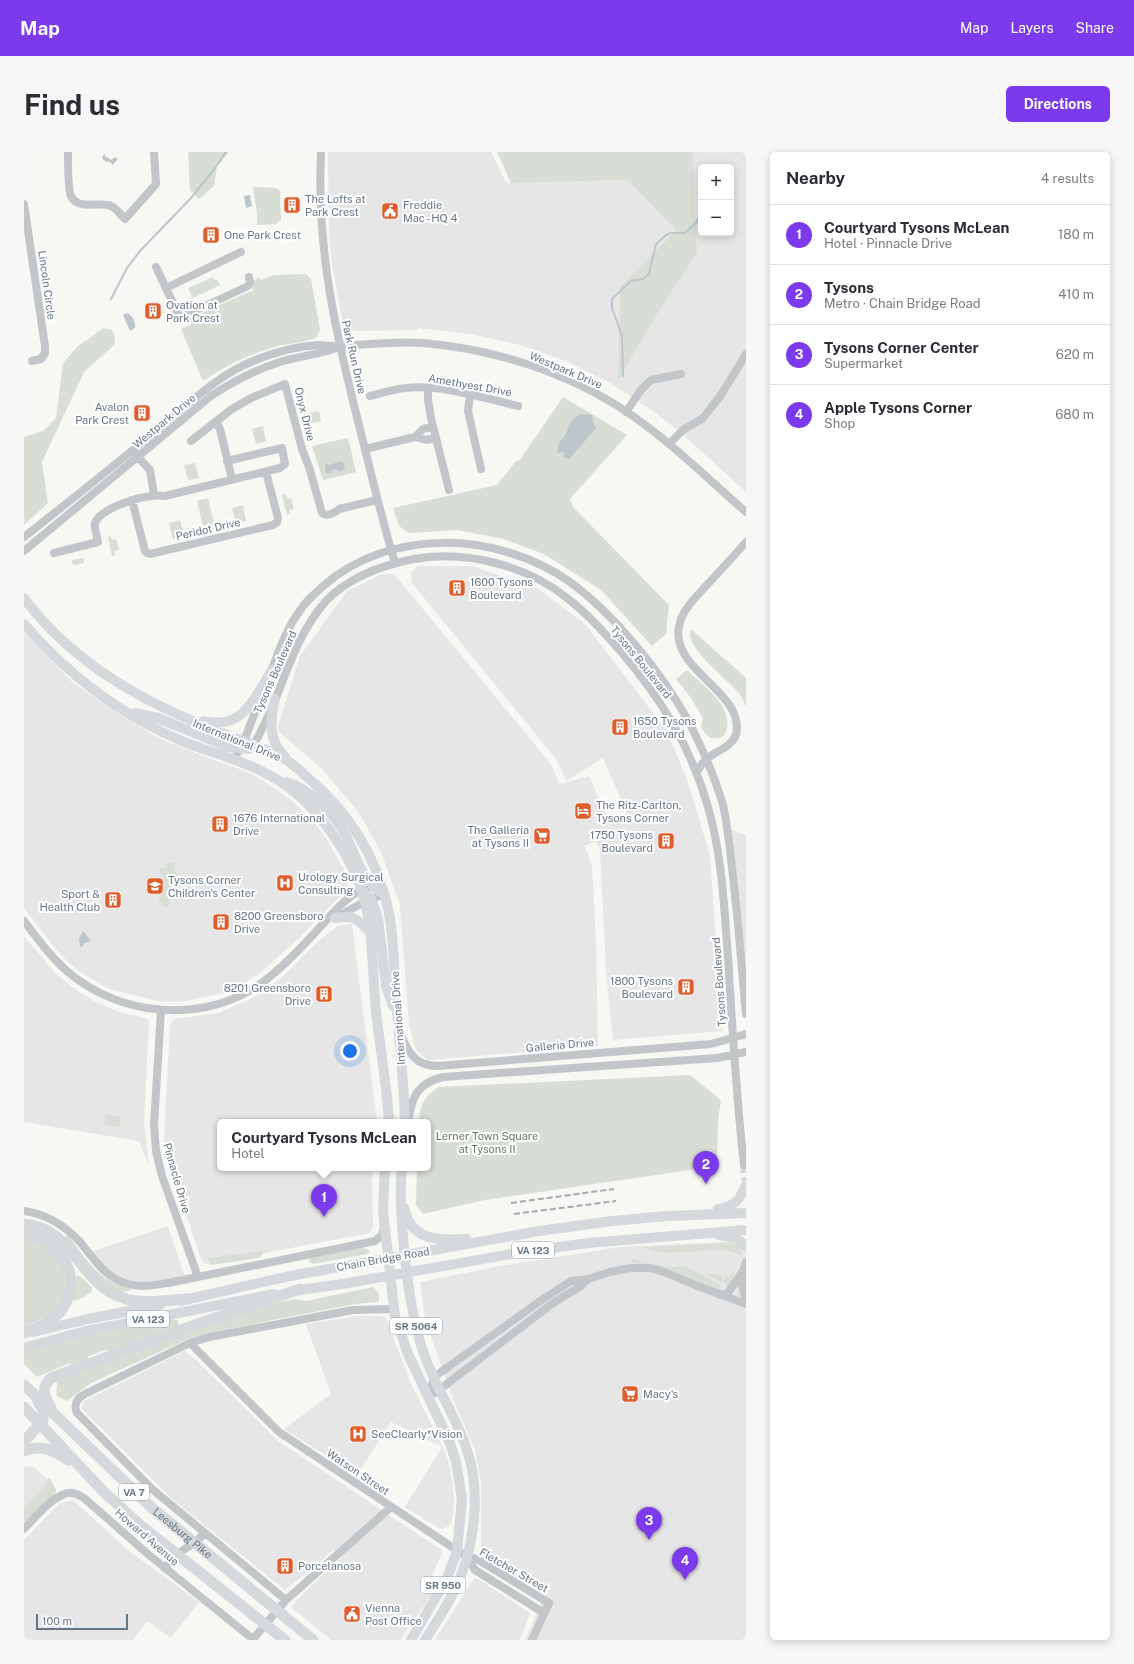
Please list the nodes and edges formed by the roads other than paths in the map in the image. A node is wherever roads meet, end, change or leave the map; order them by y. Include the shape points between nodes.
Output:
1 (68, 152) edge
2 (154, 152) edge
3 (321, 152) edge
4 (24, 204) edge
5 (241, 252) dead end
6 (156, 267) dead end
7 (249, 277) dead end
8 (166, 288) junction
9 (339, 347) junction
10 (746, 354) edge
11 (32, 361) dead end
12 (681, 374) dead end
13 (428, 388) junction
14 (470, 394) junction
15 (370, 396) dead end
16 (518, 406) dead end
17 (626, 412) junction
18 (216, 422) junction
19 (433, 427) junction
20 (415, 437) junction
21 (436, 438) junction
22 (192, 441) dead end
23 (669, 444) junction
24 (365, 449) junction
25 (132, 450) junction
26 (138, 457) junction
27 (227, 461) junction
28 (482, 469) dead end
29 (266, 472) junction
30 (232, 479) junction
31 (449, 490) dead end
32 (154, 495) junction
33 (132, 500) junction
34 (377, 500) junction
35 (746, 512) edge
36 (24, 537) edge
37 (746, 542) edge
38 (391, 549) junction
39 (24, 551) edge
40 (54, 552) dead end
41 (395, 563) junction
42 (24, 598) edge
43 (24, 624) edge
44 (272, 670) junction
45 (275, 699) junction
46 (126, 710) junction
47 (168, 710) junction
48 (246, 745) junction
49 (690, 755) junction
50 (706, 759) junction
51 (234, 760) junction
52 (292, 764) junction
53 (697, 772) junction
54 (276, 779) junction
55 (376, 884) junction
56 (360, 890) junction
57 (384, 894) junction
58 (368, 900) junction
59 (335, 918) junction
60 (24, 922) edge
61 (321, 926) junction
62 (369, 931) junction
63 (161, 1010) junction
64 (746, 1014) edge
65 (398, 1021) junction
66 (746, 1034) edge
67 (734, 1038) junction
68 (746, 1052) edge
69 (735, 1055) junction
70 (388, 1119) edge
71 (406, 1119) edge
72 (407, 1119) edge
73 (744, 1165) dead end
74 (385, 1171) edge
75 (402, 1171) edge
76 (746, 1185) edge
77 (400, 1193) junction
78 (24, 1211) edge
79 (743, 1214) edge
80 (667, 1216) junction
81 (24, 1224) edge
82 (384, 1226) junction
83 (746, 1229) edge
84 (710, 1232) junction
85 (24, 1234) edge
86 (496, 1239) junction
87 (746, 1246) edge
88 (405, 1255) junction
89 (388, 1258) junction
90 (746, 1262) edge
91 (743, 1271) junction
92 (407, 1272) junction
93 (389, 1275) junction
94 (198, 1277) junction
95 (588, 1279) junction
96 (300, 1289) junction
97 (720, 1295) junction
98 (187, 1299) junction
99 (746, 1299) edge
100 (746, 1304) edge
101 (394, 1309) junction
102 (24, 1334) edge
103 (190, 1343) junction
104 (24, 1348) edge
105 (434, 1376) junction
106 (27, 1388) edge
107 (440, 1390) junction
108 (428, 1398) junction
109 (24, 1407) edge
110 (55, 1416) junction
111 (41, 1425) junction
112 (24, 1442) edge
113 (24, 1451) edge
114 (114, 1472) junction
115 (86, 1473) junction
116 (141, 1478) junction
117 (391, 1507) junction
118 (195, 1526) junction
119 (24, 1529) edge
120 (176, 1529) junction
121 (204, 1533) junction
122 (194, 1543) junction
123 (457, 1551) junction
124 (175, 1554) junction
125 (467, 1557) junction
126 (187, 1562) junction
127 (166, 1569) junction
128 (251, 1571) junction
129 (242, 1582) junction
130 (286, 1600) junction
131 (277, 1610) junction
132 (544, 1613) junction
133 (265, 1624) junction
134 (254, 1640) edge
135 (285, 1640) edge
136 (313, 1640) edge
137 (411, 1640) edge
138 (425, 1640) edge
139 (532, 1640) edge

1 - 2 street via 70,195 76,202 113,207 125,219 156,184
3 - 9 street, Park Run Drive via 323,247
4 - 11 street, Lincoln Circle via 45,346 45,353 41,359
5 - 8 street
6 - 8 street
7 - 8 street via 248,286 180,318
9 - 17 street, Westpark Drive via 379,343 422,343 483,352 551,373 597,394
9 - 24 street, Park Run Drive
9 - 25 street, Westpark Drive via 303,347 268,355 243,366 207,389
9 - 26 street, Westpark Drive via 278,362 227,385
10 - 23 street via 721,395 703,418 683,430
12 - 17 street via 651,380
13 - 14 street, Amethyest Drive
13 - 15 street, Amethyest Drive via 405,388
13 - 19 street
14 - 16 street, Amethyest Drive
14 - 28 street via 468,411
17 - 23 street, Westpark Drive
18 - 22 street, Onyx Drive
18 - 27 street
18 - 34 street, Onyx Drive via 251,398 285,384 320,510 324,515 328,515 339,509
19 - 20 street via 423,429
19 - 21 street
20 - 21 street via 426,440
20 - 24 street
21 - 31 street
23 - 35 street, Westpark Drive
24 - 34 street, Park Run Drive
25 - 26 street
25 - 36 street, Westpark Drive
26 - 32 street via 150,470
26 - 39 street, Westpark Drive
27 - 29 street via 282,448 285,464
27 - 30 street
29 - 30 street
29 - 33 street, Peridot Drive via 278,518 273,525 150,554 145,551
30 - 32 street via 165,496
32 - 33 street
33 - 40 street via 98,518 95,525 98,542
34 - 38 street, Park Run Drive
37 - 50 street via 692,602 682,618 679,630 679,640 685,653 731,702 738,715 738,728 732,741
38 - 41 street, Park Run Drive
38 - 44 street, Tysons Boulevard via 368,557 344,570 309,599 286,633
38 - 50 street, Tysons Boulevard via 439,543 490,547 541,565 569,582 612,620 653,668 689,722
41 - 45 street, Tysons Boulevard via 370,571 346,585 327,601 304,631
41 - 49 street, Tysons Boulevard via 427,557 474,558 517,570 565,596 588,615 639,674 675,726
42 - 47 main road, International Drive via 65,644 95,668
43 - 46 main road, International Drive via 39,642 100,696
44 - 47 main road via 241,716 233,720 217,723
44 - 48 street, Tysons Boulevard
45 - 48 street, Tysons Boulevard
45 - 52 main road via 271,720 273,739
46 - 48 main road via 158,718 229,747
46 - 51 main road, International Drive via 164,732
47 - 48 main road, International Drive
48 - 51 street, Tysons Boulevard
48 - 52 main road, International Drive via 279,756
49 - 50 street
49 - 53 street, Tysons Boulevard
50 - 53 street
50 - 64 street, Tysons Boulevard via 718,790 728,829
51 - 54 main road, International Drive
52 - 55 main road, International Drive via 333,801 349,820 367,851
53 - 67 street, Tysons Boulevard via 714,830 720,869
54 - 55 main road via 306,791 329,812
54 - 56 main road, International Drive via 304,802 330,831 348,860
55 - 56 street
55 - 57 main road, International Drive
56 - 58 main road, International Drive
56 - 61 street via 333,912
57 - 58 street
57 - 65 main road, International Drive via 391,924
58 - 59 street
58 - 62 main road, International Drive
58 - 65 main road via 378,918 386,986
59 - 61 street
59 - 62 main road via 353,917
60 - 63 street via 53,958 90,988 130,1005
61 - 63 street via 282,966 248,991 204,1007
62 - 70 main road, International Drive
63 - 94 street, Pinnacle Drive via 154,1125 156,1151 162,1176
65 - 67 street, Galleria Drive via 409,1053 428,1066 711,1044
65 - 71 main road, International Drive
66 - 67 street, Galleria Drive
67 - 69 street, Tysons Boulevard
68 - 69 street, Galleria Drive
69 - 72 street, Galleria Drive via 443,1077 428,1082 417,1091
69 - 73 street, Tysons Boulevard via 737,1107
74 - 82 main road
75 - 77 main road
76 - 80 main road via 738,1202 731,1206
77 - 86 main road via 410,1224 427,1237 451,1240
77 - 88 main road
78 - 94 street via 40,1214 66,1229 104,1272 120,1281 149,1286
79 - 80 main road, Chain Bridge Road / VA 123
80 - 86 main road, Chain Bridge Road / VA 123 via 574,1226
81 - 98 highway via 36,1226 55,1235 69,1247 89,1276 118,1297 132,1301
82 - 89 main road
82 - 94 street via 382,1235 375,1241
83 - 84 main road, Chain Bridge Road / VA 123
84 - 87 main road via 736,1238
84 - 92 main road, Chain Bridge Road / VA 123 via 588,1243
85 - 102 highway via 45,1241 58,1251 67,1265 70,1282 67,1300 58,1314
86 - 88 main road, Chain Bridge Road / VA 123
88 - 89 main road, Chain Bridge Road / VA 123
88 - 92 main road, SR 5064
89 - 93 main road, SR 5064
89 - 98 main road, Chain Bridge Road / VA 123
90 - 91 street
91 - 97 street via 728,1293
91 - 99 street via 742,1290
92 - 93 main road, Chain Bridge Road / VA 123
92 - 105 main road, SR 5064 via 419,1337
93 - 96 main road, Chain Bridge Road / VA 123
93 - 101 main road, SR 5064
95 - 97 street via 630,1268 651,1268
95 - 105 street via 571,1281 561,1287
95 - 107 street
96 - 104 main road, Chain Bridge Road / VA 123 via 82,1332
96 - 110 highway via 51,1378 45,1385 44,1395
97 - 100 street
98 - 102 main road, Chain Bridge Road / VA 123
101 - 103 street via 352,1310 209,1337
101 - 108 main road, SR 5064 via 408,1354
103 - 116 street via 89,1392 76,1404 77,1413
103 - 117 street, Watson Street via 279,1432
105 - 107 main road, SR 5064
105 - 108 street
106 - 110 highway, Leesburg Pike / VA 7
106 - 111 highway via 42,1409 44,1416
107 - 108 street
107 - 125 main road, SR 5064 via 467,1447 474,1484 474,1518
108 - 123 main road, SR 5064 via 450,1443 460,1480 462,1499
109 - 111 highway, Leesburg Pike / VA 7
110 - 114 highway, Leesburg Pike / VA 7
111 - 112 highway
111 - 115 highway, Leesburg Pike / VA 7
113 - 115 highway via 36,1447 49,1449
114 - 116 street
114 - 120 highway, Leesburg Pike / VA 7
115 - 124 highway, Leesburg Pike / VA 7 via 123,1510
116 - 118 street
117 - 123 street, Fletcher Street
117 - 130 street, Watson Street
118 - 120 street via 189,1531
118 - 121 street
119 - 127 street, Howard Avenue via 57,1498 72,1492 84,1498
120 - 122 highway, Leesburg Pike / VA 7
121 - 122 street
121 - 128 street
122 - 124 street
122 - 129 highway, Leesburg Pike / VA 7
123 - 125 street, Fletcher Street
123 - 137 main road, SR 950 via 447,1578
124 - 126 highway, Leesburg Pike / VA 7
124 - 127 street
125 - 132 street, Fletcher Street via 475,1570
125 - 132 street, Fletcher Street via 477,1559 549,1603
125 - 138 main road, SR 950 via 455,1590
126 - 127 street via 178,1561
126 - 133 highway, Leesburg Pike / VA 7
127 - 134 street, Howard Avenue
128 - 129 street
128 - 130 street
129 - 131 highway, Leesburg Pike / VA 7
130 - 131 street, Watson Street
131 - 133 street, Watson Street
131 - 136 highway, Leesburg Pike / VA 7
132 - 139 street
133 - 134 street, Watson Street
133 - 135 highway, Leesburg Pike / VA 7

